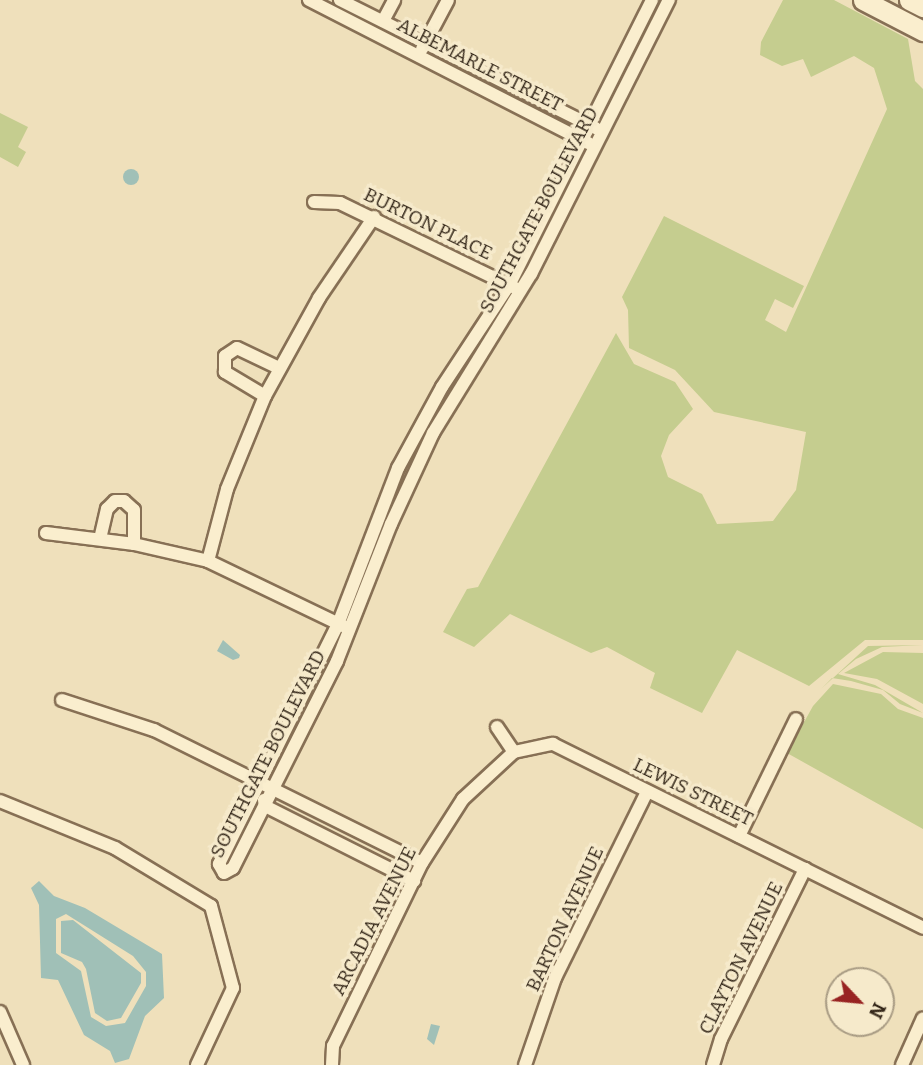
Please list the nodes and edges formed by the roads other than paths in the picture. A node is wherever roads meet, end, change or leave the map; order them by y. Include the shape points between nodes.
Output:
1 (309, 0) edge
2 (340, 0) edge
3 (394, 0) edge
4 (448, 0) edge
5 (652, 0) edge
6 (669, 0) edge
7 (863, 0) edge
8 (909, 0) edge
9 (331, 5) edge
10 (923, 7) edge
11 (386, 23) junction
12 (920, 29) edge
13 (382, 36) junction
14 (426, 43) junction
15 (420, 55) junction
16 (486, 73) junction
17 (479, 86) junction
18 (554, 107) junction
19 (547, 121) junction
20 (597, 129) junction
21 (583, 140) junction
22 (595, 147) junction
23 (314, 202) dead end
24 (374, 217) junction
25 (509, 285) junction
26 (522, 291) junction
27 (279, 368) junction
28 (265, 396) junction
29 (46, 533) dead end
30 (100, 539) junction
31 (134, 544) junction
32 (208, 561) junction
33 (338, 624) junction
34 (351, 630) junction
35 (62, 700) dead end
36 (796, 719) dead end
37 (497, 727) dead end
38 (514, 752) junction
39 (261, 783) junction
40 (274, 789) junction
41 (647, 792) junction
42 (0, 802) edge
43 (265, 806) junction
44 (739, 836) junction
45 (422, 863) junction
46 (805, 869) junction
47 (414, 881) junction
48 (919, 925) edge
49 (0, 1012) edge
50 (923, 1018) edge
51 (23, 1065) edge
52 (197, 1065) edge
53 (332, 1065) edge
54 (525, 1065) edge
55 (713, 1065) edge
56 (902, 1065) edge

1 - 9 street, ALBEMARLE STREET
2 - 11 street, ALBEMARLE STREET
3 - 11 street
4 - 14 street
5 - 20 street, SOUTHGATE BOULEVARD
6 - 20 street, SOUTHGATE BOULEVARD
7 - 12 main road
8 - 10 main road
9 - 13 street, ALBEMARLE STREET
11 - 13 street
11 - 14 street, ALBEMARLE STREET
13 - 15 street, ALBEMARLE STREET
14 - 15 street
14 - 16 street, ALBEMARLE STREET
15 - 17 street, ALBEMARLE STREET
16 - 17 street
16 - 18 street, ALBEMARLE STREET
17 - 19 street, ALBEMARLE STREET
18 - 19 street
18 - 20 street, ALBEMARLE STREET
19 - 21 street, ALBEMARLE STREET
20 - 21 street, SOUTHGATE BOULEVARD
20 - 22 street, SOUTHGATE BOULEVARD
21 - 22 street, ALBEMARLE STREET
21 - 25 street, SOUTHGATE BOULEVARD
22 - 26 street, SOUTHGATE BOULEVARD
23 - 24 street, BURTON PLACE via 340,202
24 - 25 street, BURTON PLACE
24 - 27 street via 318,298
25 - 26 street, BURTON PLACE
25 - 33 street, SOUTHGATE BOULEVARD via 442,387 398,468
26 - 34 street, SOUTHGATE BOULEVARD via 419,462
27 - 28 street
27 - 28 street via 236,348 225,356 225,372
28 - 32 street via 227,489
29 - 30 street
30 - 31 street
30 - 31 street via 107,509 115,501 124,501 134,510
31 - 32 street
32 - 33 street
33 - 34 street
33 - 39 street, SOUTHGATE BOULEVARD
34 - 40 street, SOUTHGATE BOULEVARD
35 - 39 street via 154,730
36 - 44 street
37 - 38 street
38 - 41 street, LEWIS STREET via 553,744
38 - 45 street, ARCADIA AVENUE via 463,799
39 - 40 street
39 - 43 street
39 - 43 street, SOUTHGATE BOULEVARD via 219,863 224,873 233,868
40 - 43 street, SOUTHGATE BOULEVARD
40 - 45 street
41 - 44 street, LEWIS STREET
41 - 54 street, BARTON AVENUE via 555,978
42 - 52 street via 116,848 211,906 233,988
43 - 47 street
44 - 46 street, LEWIS STREET
45 - 47 street, ARCADIA AVENUE
46 - 48 street, LEWIS STREET
46 - 55 street, CLAYTON AVENUE via 721,1039
47 - 53 street, ARCADIA AVENUE via 333,1046
49 - 51 street
50 - 56 street

